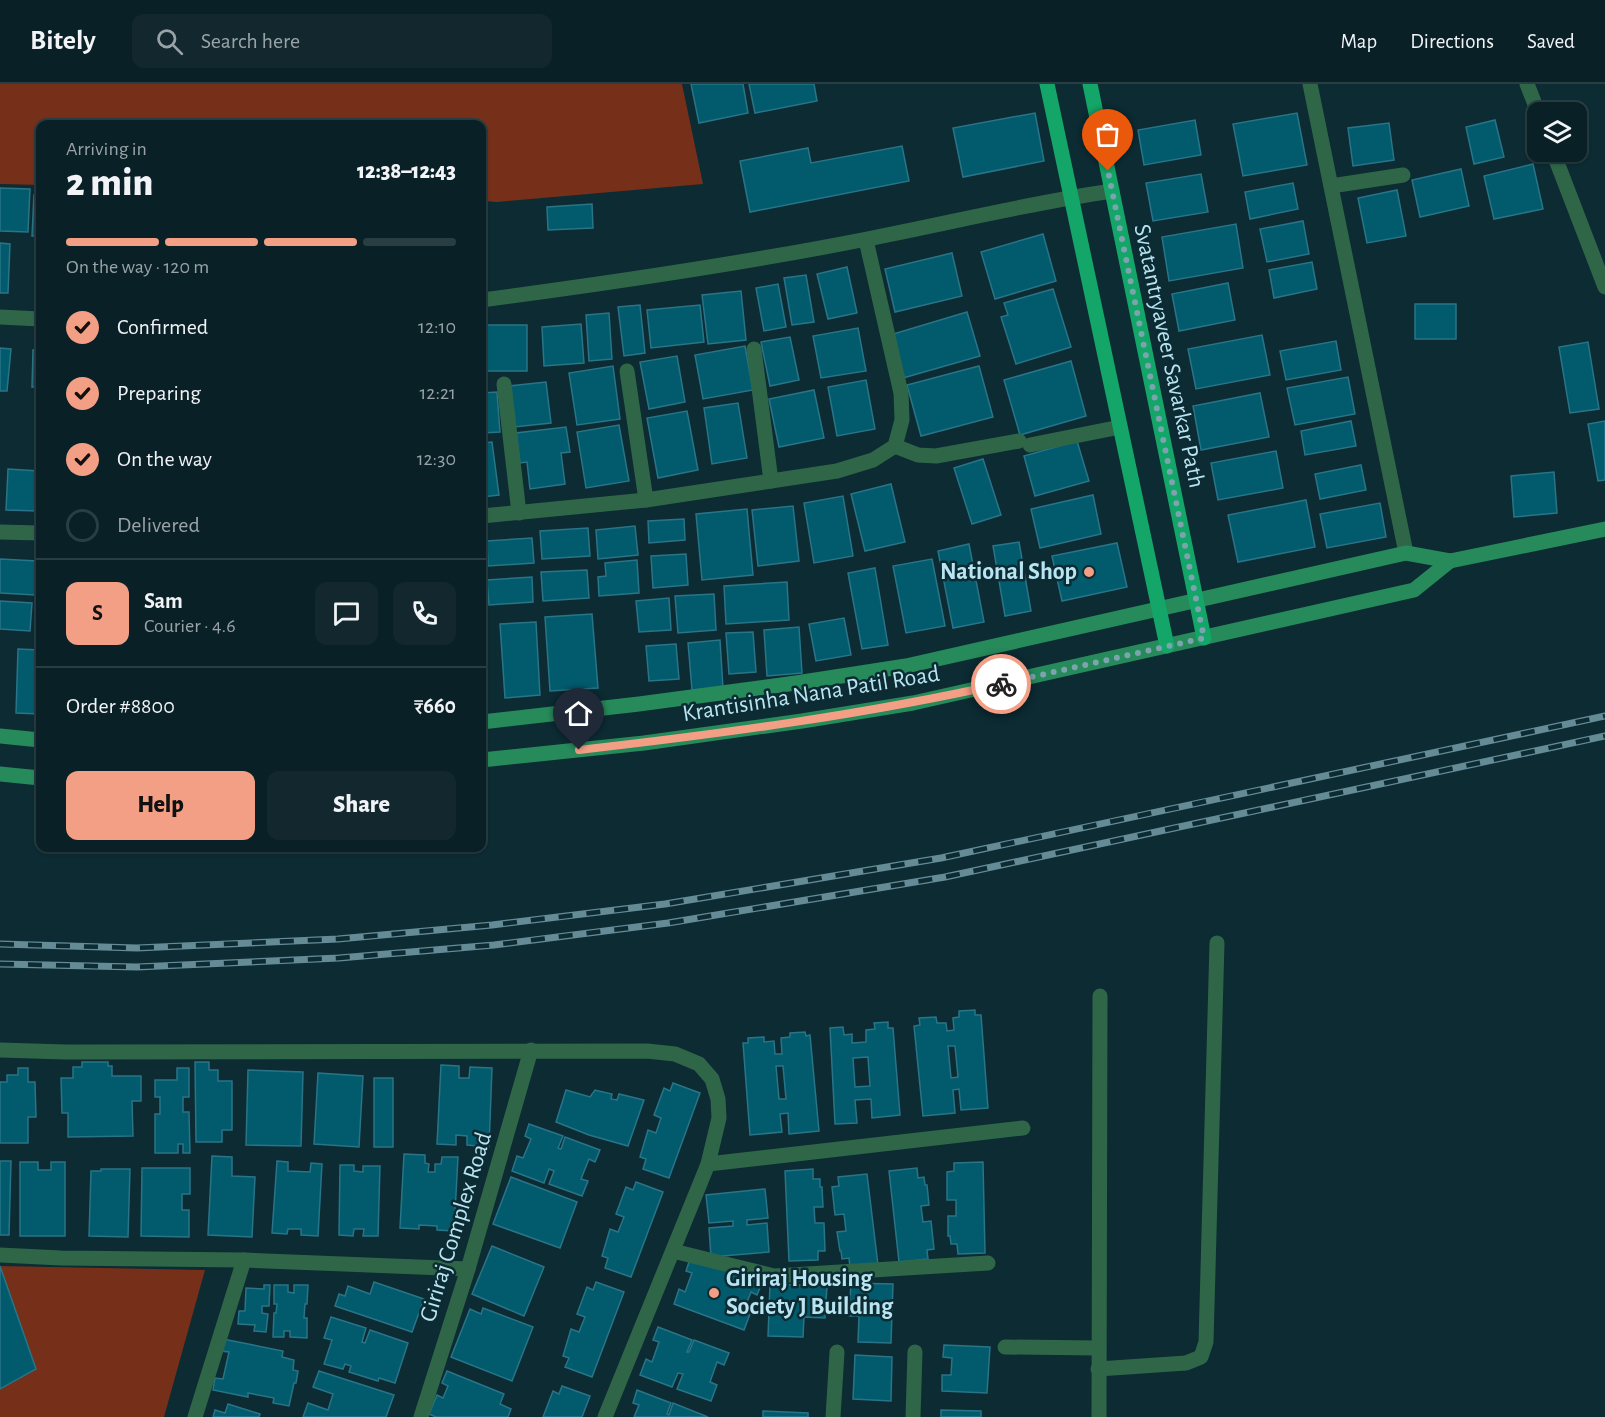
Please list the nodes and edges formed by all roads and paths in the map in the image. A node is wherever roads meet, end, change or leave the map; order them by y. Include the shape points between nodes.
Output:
1 (1047, 84) edge
2 (1090, 84) edge
3 (1310, 84) edge
4 (1527, 84) edge
5 (1534, 102) edge
6 (1556, 162) edge
7 (1403, 174) dead end
8 (1331, 186) junction
9 (1112, 191) junction
10 (1070, 197) junction
11 (866, 240) junction
12 (1605, 286) edge
13 (486, 299) edge
14 (0, 317) edge
15 (36, 320) edge
16 (754, 349) dead end
17 (627, 372) dead end
18 (504, 384) dead end
19 (1120, 427) junction
20 (895, 446) junction
21 (771, 481) junction
22 (646, 500) junction
23 (519, 513) junction
24 (486, 516) edge
25 (1605, 529) edge
26 (0, 532) edge
27 (36, 533) edge
28 (1406, 553) junction
29 (1450, 561) junction
30 (1196, 600) junction
31 (1159, 609) junction
32 (1204, 638) junction
33 (1167, 646) junction
34 (486, 722) edge
35 (0, 736) edge
36 (36, 740) edge
37 (486, 760) edge
38 (0, 774) edge
39 (36, 778) edge
40 (1216, 943) dead end
41 (1100, 996) dead end
42 (0, 1050) edge
43 (531, 1050) junction
44 (1023, 1128) dead end
45 (708, 1164) junction
46 (673, 1251) junction
47 (0, 1256) edge
48 (244, 1260) junction
49 (988, 1263) dead end
50 (468, 1269) junction
51 (1005, 1347) dead end
52 (1097, 1348) junction
53 (837, 1352) dead end
54 (915, 1352) dead end
55 (1098, 1369) junction
56 (195, 1417) edge
57 (422, 1417) edge
58 (605, 1417) edge
59 (833, 1417) edge
60 (913, 1417) edge
61 (1099, 1417) edge

1 - 10 main road
2 - 9 main road, Svatantryaveer Savarkar Path
3 - 8 street
4 - 5 street
6 - 12 street
7 - 8 street
8 - 28 street
9 - 10 street
9 - 30 main road, Svatantryaveer Savarkar Path
10 - 11 street
10 - 19 main road
11 - 13 street via 637,279
11 - 20 street via 901,393 902,420
14 - 15 street
16 - 21 street
17 - 22 street
18 - 23 street
19 - 20 street via 936,456 918,455
19 - 31 main road
20 - 21 street via 855,466
21 - 22 street
22 - 23 street
23 - 24 street
25 - 29 main road, Krantisinha Nana Patil Road
26 - 27 street
28 - 29 main road, Krantisinha Nana Patil Road
28 - 30 main road, Krantisinha Nana Patil Road
29 - 32 main road, Krantisinha Nana Patil Road via 1414,590
30 - 31 main road, Krantisinha Nana Patil Road
30 - 32 main road, Svatantryaveer Savarkar Path
31 - 33 main road
31 - 34 main road, Krantisinha Nana Patil Road via 906,666
32 - 33 main road, Krantisinha Nana Patil Road
33 - 37 main road, Krantisinha Nana Patil Road via 913,704
35 - 36 main road
38 - 39 main road
40 - 55 street via 1206,1342 1201,1357 1186,1363
41 - 52 street
42 - 43 street
43 - 45 street via 647,1051 675,1054 699,1064 712,1079 718,1099 719,1118
43 - 50 street, Giriraj Complex Road
44 - 45 street
45 - 46 street
46 - 49 street via 774,1276
46 - 58 street
47 - 48 street
48 - 50 street
48 - 56 street
50 - 57 street, Giriraj Complex Road
51 - 52 street
52 - 55 street
53 - 59 street
54 - 60 street
55 - 61 street

